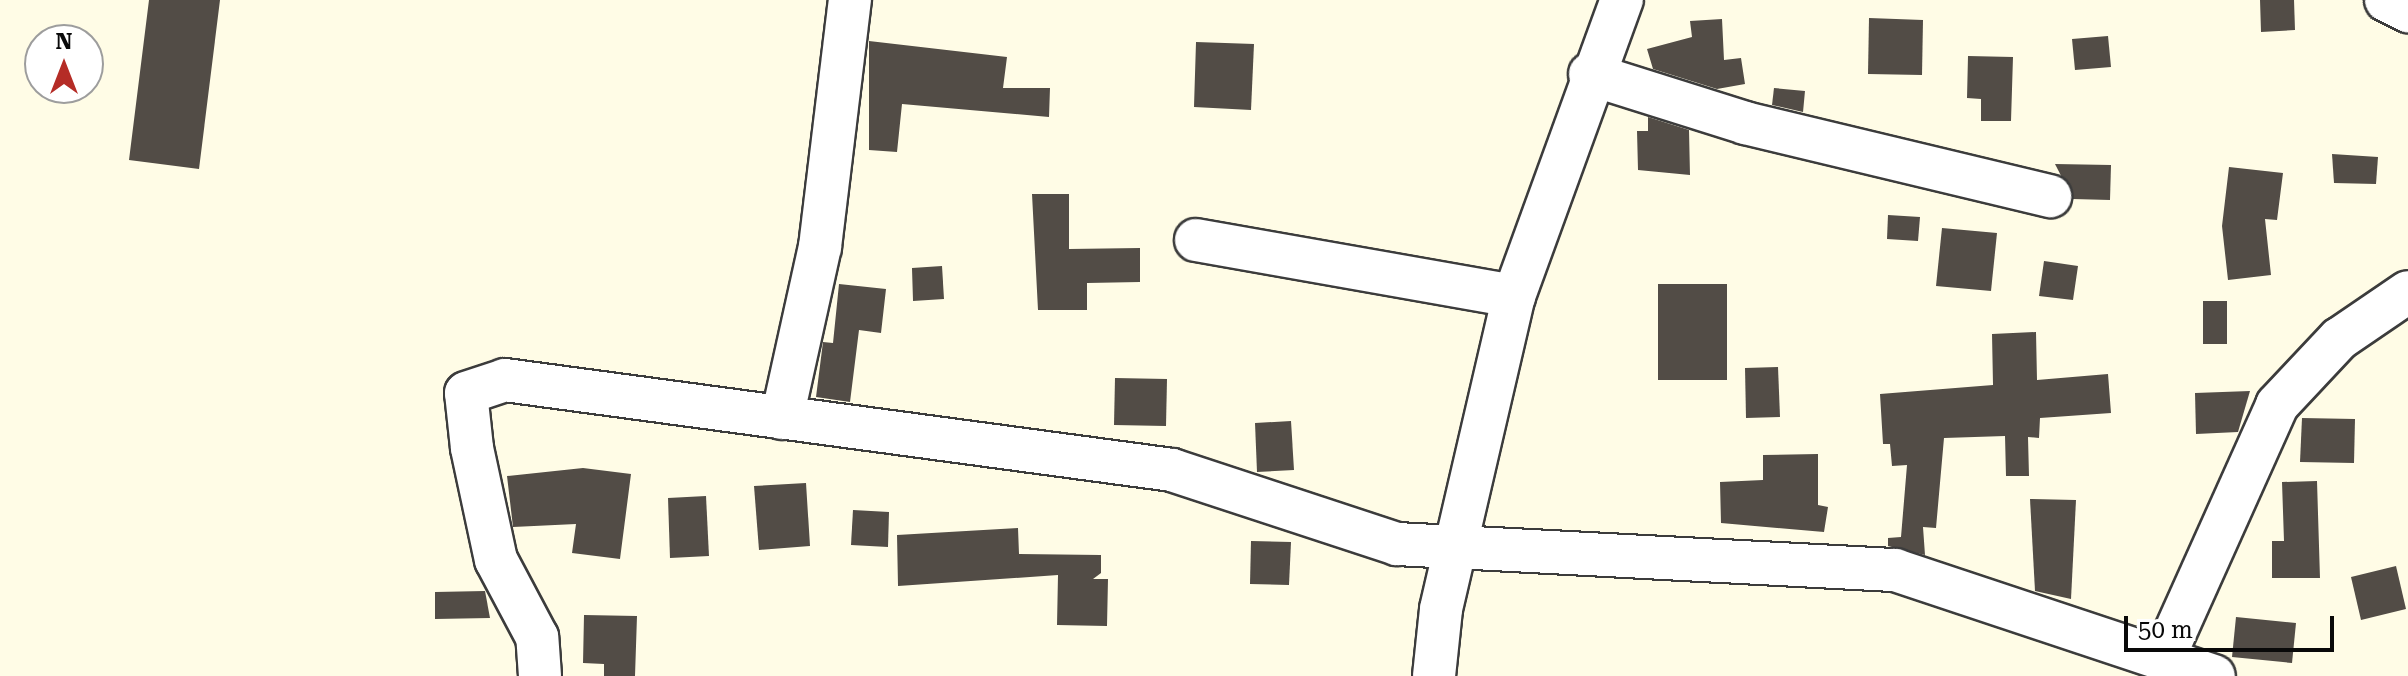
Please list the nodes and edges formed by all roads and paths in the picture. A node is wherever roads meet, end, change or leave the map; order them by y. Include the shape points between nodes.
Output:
1 (850, 0) edge
2 (1622, 0) edge
3 (2386, 0) edge
4 (2408, 11) edge
5 (1590, 74) junction
6 (2050, 196) dead end
7 (1196, 240) dead end
8 (2408, 292) edge
9 (1514, 296) junction
10 (782, 418) junction
11 (1456, 547) junction
12 (2164, 657) junction
13 (540, 676) edge
14 (1434, 676) edge
15 (2214, 676) edge

1 - 10 street via 820,247
2 - 5 street
3 - 4 street
5 - 6 street via 1745,123
5 - 9 street
7 - 9 street
8 - 12 street via 2339,339 2277,405
9 - 11 street
10 - 11 street via 1172,470 1397,544
10 - 13 street via 505,380 466,393 496,560 537,637
11 - 12 street via 1895,570
11 - 14 street
12 - 15 street

